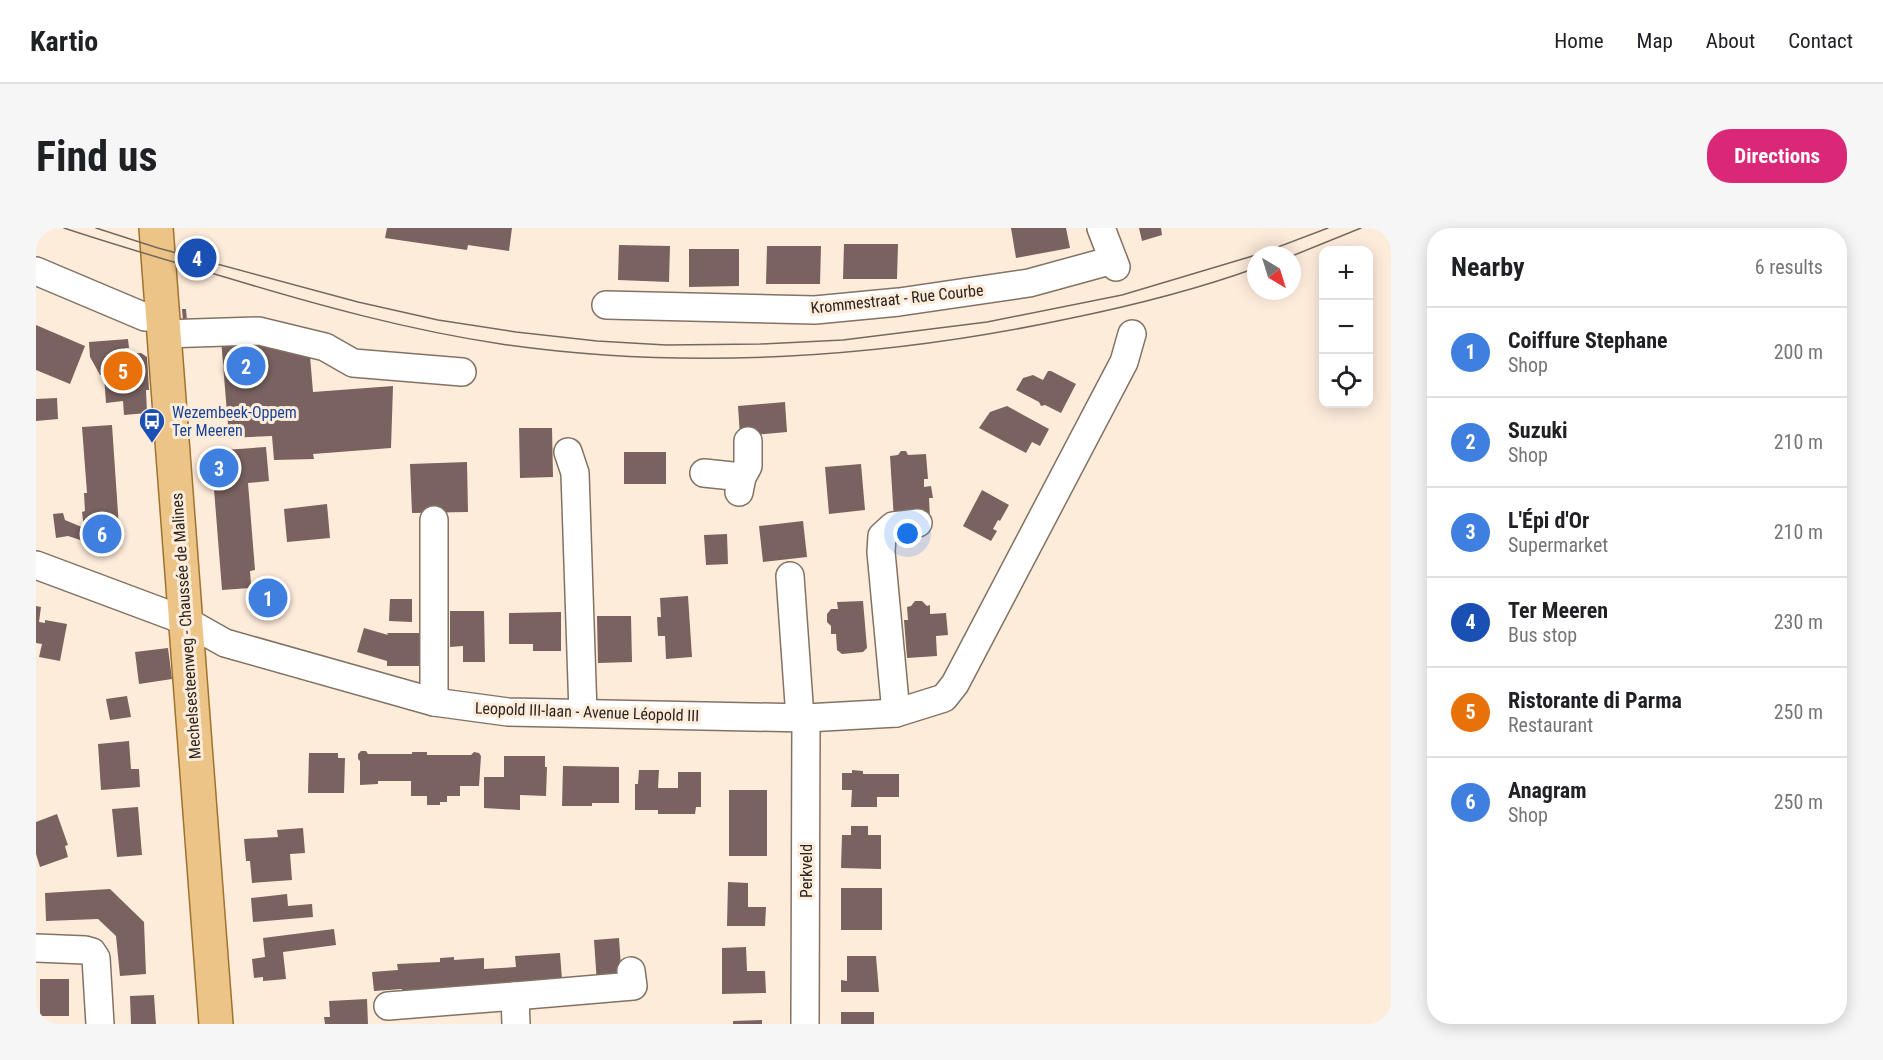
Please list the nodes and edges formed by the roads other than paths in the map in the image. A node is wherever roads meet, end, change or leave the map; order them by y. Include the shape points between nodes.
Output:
1 (156, 228) edge
2 (1101, 228) edge
3 (36, 271) edge
4 (606, 305) dead end
5 (164, 325) junction
6 (1132, 334) dead end
7 (462, 372) dead end
8 (748, 441) dead end
9 (568, 452) dead end
10 (704, 473) dead end
11 (434, 520) dead end
12 (918, 523) dead end
13 (36, 565) edge
14 (782, 578) dead end
15 (186, 621) junction
16 (434, 702) junction
17 (583, 713) junction
18 (896, 713) junction
19 (795, 718) junction
20 (36, 948) edge
21 (631, 971) dead end
22 (515, 996) junction
23 (388, 1006) dead end
24 (100, 1024) edge
25 (216, 1024) edge
26 (516, 1024) edge
27 (806, 1024) edge

1 - 5 main road, Mechelsesteenweg - Chaussée de Malines
2 - 4 street, Krommestraat - Rue Courbe via 1114,263 1029,283 825,309
3 - 5 street
5 - 7 street via 259,331 325,347 353,363
5 - 15 main road, Mechelsesteenweg - Chaussée de Malines
6 - 18 street, Leopold III-laan - Avenue Léopold III via 1124,362 955,684 944,698
8 - 10 street via 748,466 741,484
9 - 17 street via 575,473
11 - 16 street
12 - 18 street via 893,526 882,536
13 - 15 street, Leopold III-laan - Avenue Léopold III
14 - 19 street, Perkveld
15 - 16 street, Leopold III-laan - Avenue Léopold III via 235,646
15 - 25 main road, Mechelsesteenweg - Chaussée de Malines
16 - 17 street, Leopold III-laan - Avenue Léopold III via 508,712
17 - 19 street, Leopold III-laan - Avenue Léopold III
18 - 19 street, Leopold III-laan - Avenue Léopold III
19 - 27 street, Perkveld
20 - 24 street via 92,952 96,958
21 - 22 street via 633,986
22 - 23 street
22 - 26 street

